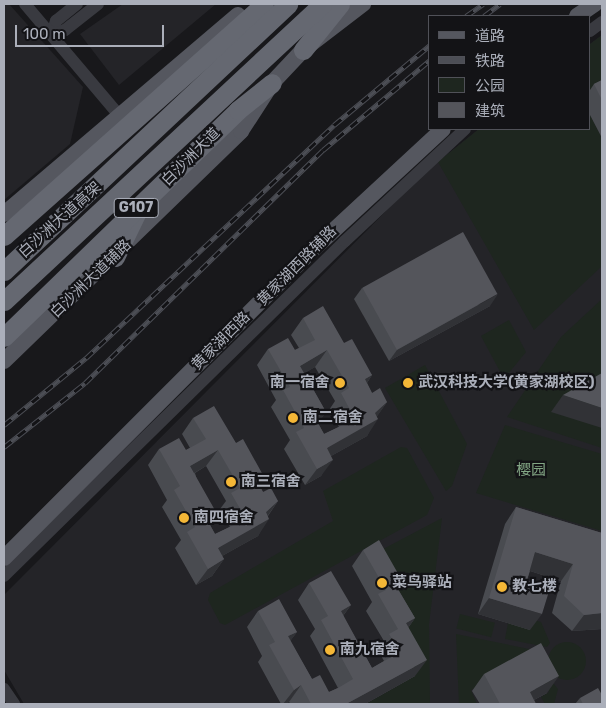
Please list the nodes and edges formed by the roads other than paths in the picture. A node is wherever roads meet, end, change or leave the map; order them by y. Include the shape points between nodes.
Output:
1 (25, 4) edge
2 (77, 4) edge
3 (98, 4) edge
4 (251, 4) edge
5 (264, 4) edge
6 (288, 4) edge
7 (322, 4) edge
8 (340, 4) edge
9 (363, 4) edge
10 (595, 4) edge
11 (602, 6) edge
12 (578, 15) edge
13 (588, 15) edge
14 (602, 22) edge
15 (591, 30) edge
16 (52, 34) junction
17 (214, 35) junction
18 (302, 50) junction
19 (182, 76) junction
20 (272, 83) junction
21 (238, 110) junction
22 (118, 114) junction
23 (432, 130) edge
24 (443, 130) edge
25 (465, 130) edge
26 (116, 169) junction
27 (146, 172) junction
28 (140, 205) junction
29 (4, 214) edge
30 (4, 236) edge
31 (115, 258) junction
32 (4, 271) edge
33 (4, 301) edge
34 (4, 337) edge
35 (4, 361) edge
36 (4, 543) edge
37 (4, 558) edge
38 (4, 576) edge
39 (4, 689) edge
40 (14, 704) edge

1 - 16 street
2 - 16 street via 56,21
3 - 16 street via 65,30
4 - 17 main road
5 - 19 highway
6 - 26 highway
7 - 27 highway, 白沙洲大道
8 - 18 highway
9 - 18 main road, 白沙洲大道辅路
10 - 12 main road
11 - 13 main road
14 - 15 street
16 - 22 street
17 - 19 highway
17 - 22 main road
18 - 20 main road, 白沙洲大道辅路
19 - 26 highway
19 - 30 highway via 73,179
20 - 21 highway, 白沙洲大道 / G107
20 - 31 main road, 白沙洲大道辅路 via 241,131
21 - 27 highway via 170,161
21 - 28 highway, 白沙洲大道 / G107
22 - 29 main road
23 - 36 main road, 黄家湖西路
24 - 37 main road, 黄家湖西路 via 307,255
25 - 38 street, 黄家湖西路辅路 via 345,241
26 - 32 highway, 白沙洲大道高架
27 - 33 highway, 白沙洲大道高架
28 - 31 highway
28 - 34 highway, 白沙洲大道 / G107
31 - 35 main road, 白沙洲大道辅路
39 - 40 street

